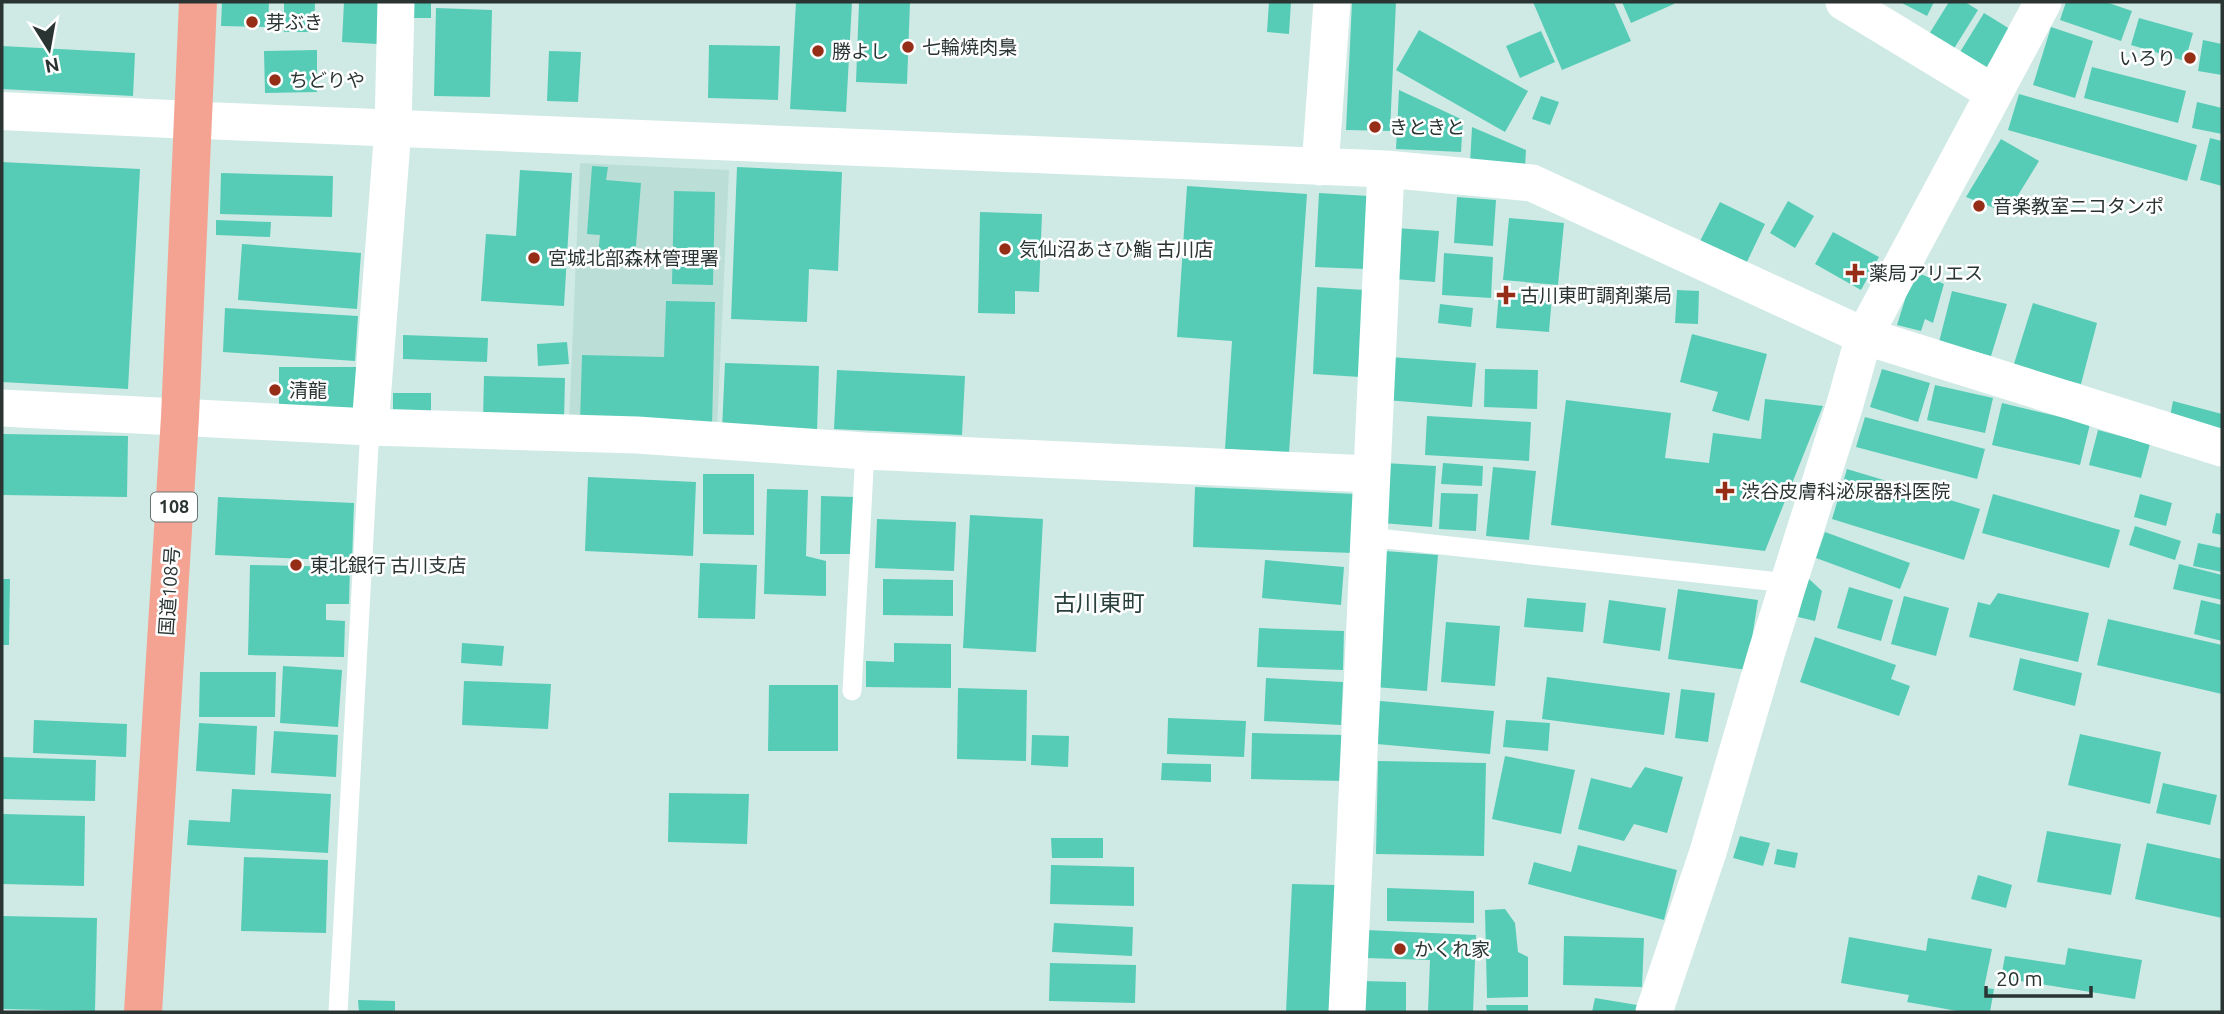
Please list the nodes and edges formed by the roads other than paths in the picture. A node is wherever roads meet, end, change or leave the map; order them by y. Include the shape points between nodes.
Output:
1 (198, 2) edge
2 (396, 2) edge
3 (1332, 2) edge
4 (1844, 2) edge
5 (2043, 2) edge
6 (1994, 93) junction
7 (2, 111) edge
8 (192, 120) junction
9 (393, 128) junction
10 (1320, 167) junction
11 (1386, 169) junction
12 (1864, 336) junction
13 (2, 408) edge
14 (180, 417) junction
15 (370, 426) junction
16 (2222, 448) edge
17 (866, 451) junction
18 (1371, 474) junction
19 (1368, 537) junction
20 (1788, 583) junction
21 (852, 691) dead end
22 (143, 1012) edge
23 (338, 1012) edge
24 (1347, 1012) edge
25 (1654, 1012) edge

1 - 8 highway, 国道108号 / 108
2 - 9 street
3 - 10 street
4 - 6 street
5 - 6 street
6 - 12 street
7 - 8 street
8 - 9 street
8 - 14 highway, 国道108号 / 108
9 - 10 street
9 - 15 street
10 - 11 street
11 - 12 street via 1532,183
11 - 18 street
12 - 16 street
12 - 20 street
13 - 14 street
14 - 15 street
14 - 22 highway, 国道108号 / 108
15 - 17 street via 637,435
15 - 23 lane
17 - 18 street
17 - 21 lane
18 - 19 street
19 - 20 lane
19 - 24 street
20 - 25 street via 1708,852

